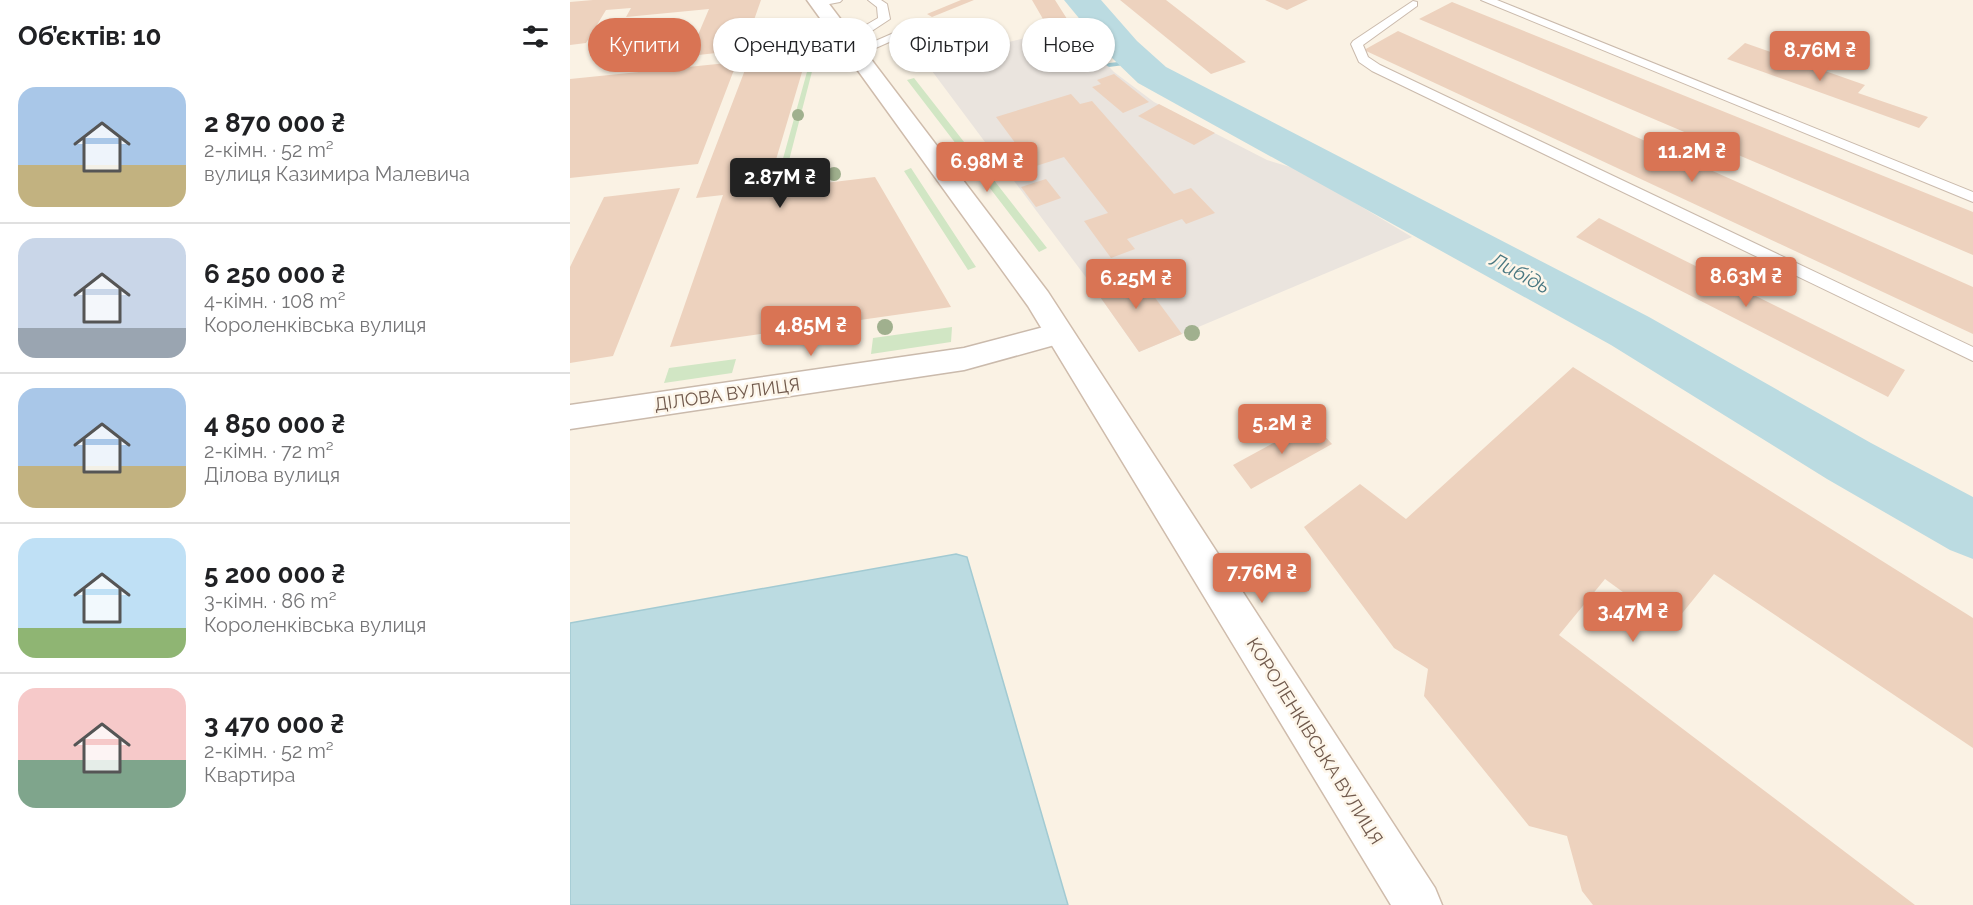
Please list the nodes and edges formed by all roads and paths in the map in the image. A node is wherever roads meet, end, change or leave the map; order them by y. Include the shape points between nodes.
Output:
1 (874, 0) edge
2 (1487, 0) edge
3 (824, 1) edge
4 (1413, 1) edge
5 (835, 18) edge
6 (877, 25) edge
7 (871, 72) edge
8 (1973, 197) edge
9 (1059, 334) junction
10 (1973, 355) edge
11 (570, 417) edge
12 (1418, 905) edge

1 - 6 lane via 884,6 884,19
2 - 8 lane
3 - 5 main road, КОРОЛЕНКІВСЬКА ВУЛИЦЯ
4 - 10 lane via 1357,44 1363,59
7 - 9 main road, КОРОЛЕНКІВСЬКА ВУЛИЦЯ
9 - 11 main road, ДІЛОВА ВУЛИЦЯ via 964,358
9 - 12 main road, КОРОЛЕНКІВСЬКА ВУЛИЦЯ

